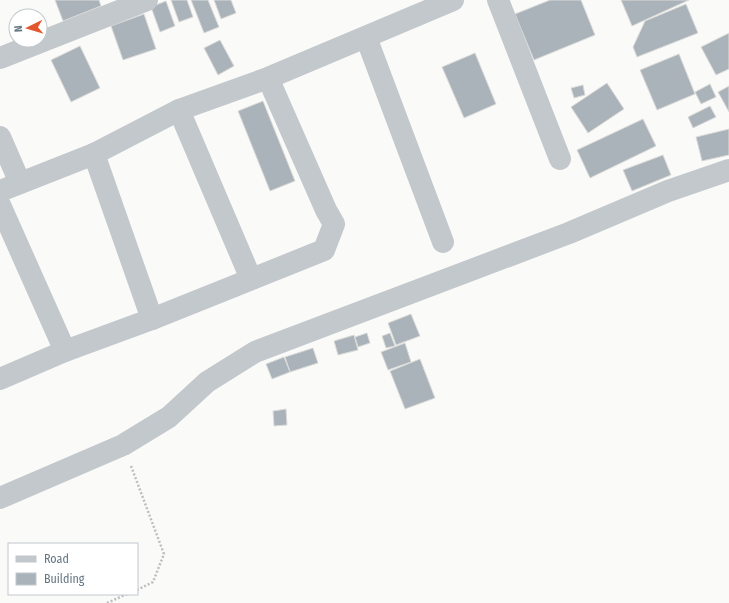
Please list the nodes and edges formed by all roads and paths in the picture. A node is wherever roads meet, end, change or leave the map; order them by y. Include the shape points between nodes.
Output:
1 (453, 0) edge
2 (498, 0) edge
3 (138, 2) edge
4 (366, 37) junction
5 (0, 58) edge
6 (268, 78) junction
7 (179, 110) junction
8 (0, 137) edge
9 (94, 154) junction
10 (560, 159) dead end
11 (729, 170) edge
12 (20, 183) junction
13 (0, 191) edge
14 (0, 205) edge
15 (443, 242) dead end
16 (251, 280) junction
17 (152, 319) junction
18 (65, 351) junction
19 (0, 380) edge
20 (123, 445) junction
21 (0, 498) edge
22 (138, 590) edge
23 (125, 595) edge
24 (107, 603) edge

1 - 4 street
2 - 10 street
3 - 5 street
4 - 6 street
4 - 15 street
6 - 7 street
6 - 16 street via 334,224 324,250
7 - 9 street
7 - 16 street
8 - 12 street
9 - 12 street
9 - 17 street
11 - 20 street via 668,191 562,236 255,352 207,382 169,418
12 - 13 street
14 - 18 street
16 - 17 street
17 - 18 street
18 - 19 street
20 - 21 street
20 - 22 path via 164,554 153,582
23 - 24 path

